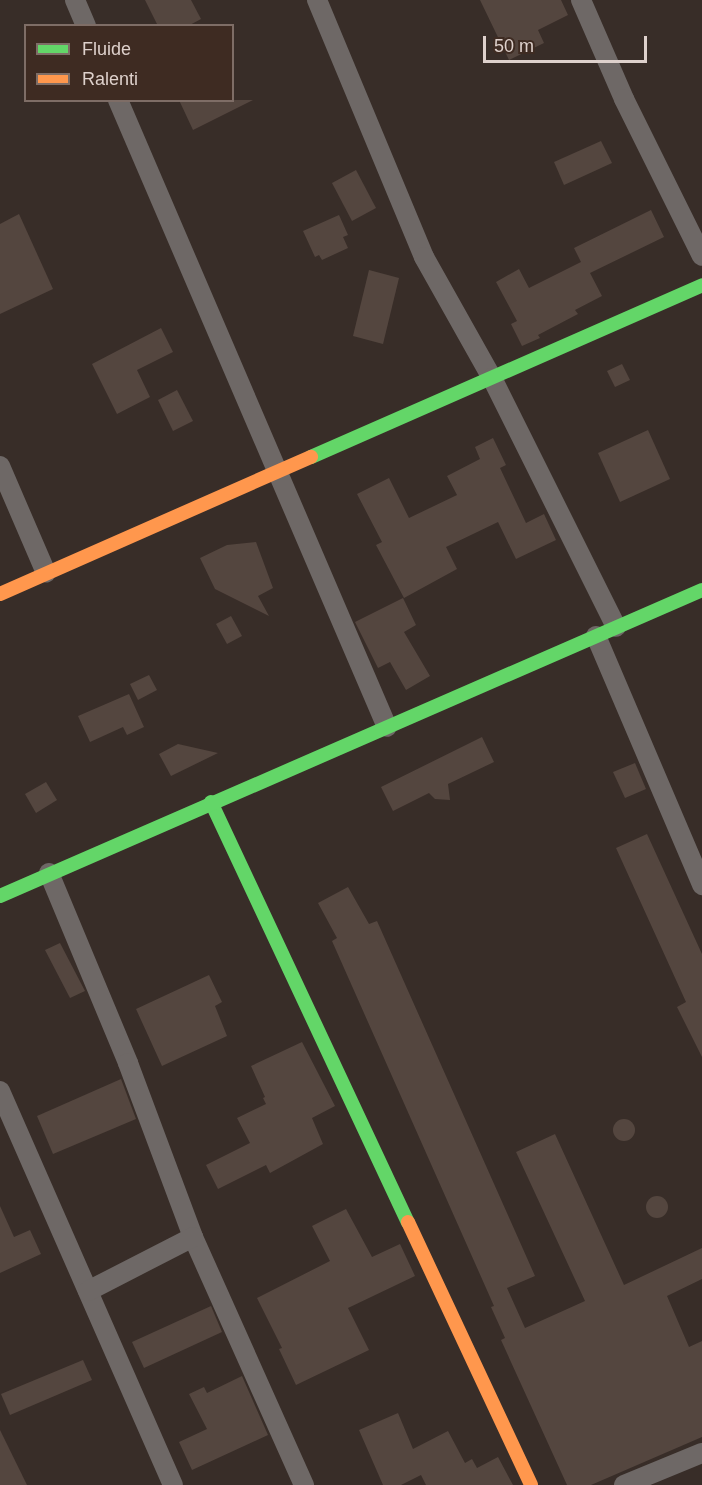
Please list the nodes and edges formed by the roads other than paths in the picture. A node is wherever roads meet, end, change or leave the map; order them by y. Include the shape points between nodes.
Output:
1 (75, 0) edge
2 (317, 0) edge
3 (581, 0) edge
4 (85, 24) edge
5 (119, 102) edge
6 (702, 256) edge
7 (702, 285) edge
8 (492, 378) junction
9 (0, 466) edge
10 (278, 473) junction
11 (46, 573) junction
12 (702, 590) edge
13 (0, 594) edge
14 (616, 627) junction
15 (596, 636) junction
16 (387, 727) junction
17 (211, 802) junction
18 (48, 873) junction
19 (702, 885) edge
20 (0, 896) edge
21 (0, 1091) edge
22 (193, 1237) junction
23 (88, 1291) junction
24 (702, 1452) edge
25 (173, 1485) edge
26 (304, 1485) edge
27 (531, 1485) edge
28 (624, 1485) edge

1 - 4 street
2 - 8 street via 424,257
3 - 6 street via 624,99
5 - 10 street
7 - 8 street
8 - 10 street
8 - 14 street
9 - 11 street
10 - 11 street
10 - 16 street
11 - 13 street
12 - 14 street
14 - 15 street
15 - 16 street
15 - 19 street
16 - 17 street
17 - 18 street
17 - 27 street
18 - 20 street
18 - 22 street via 128,1063
21 - 23 street
22 - 23 street
22 - 26 street
23 - 25 street
24 - 28 street

